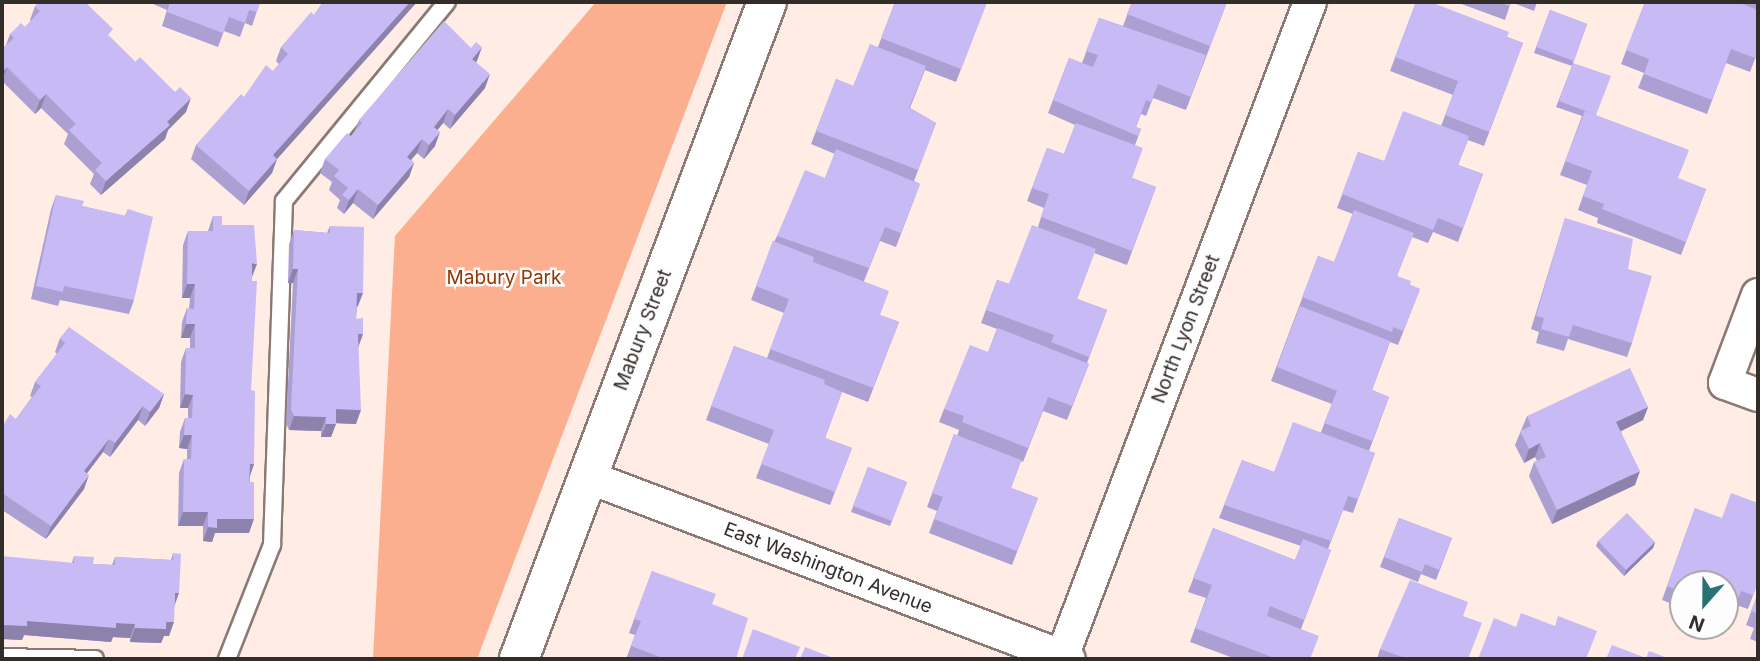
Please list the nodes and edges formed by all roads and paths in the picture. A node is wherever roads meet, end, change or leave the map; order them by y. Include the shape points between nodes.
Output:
1 (447, 2) edge
2 (767, 2) edge
3 (1310, 2) edge
4 (1758, 295) edge
5 (1758, 395) edge
6 (588, 477) junction
7 (2, 657) edge
8 (1065, 658) edge
9 (95, 659) edge
10 (227, 659) edge
11 (519, 659) edge

1 - 10 lane via 284,201 272,545
2 - 6 street, Mabury Street
3 - 8 street, North Lyon Street
4 - 5 street via 1725,383
6 - 8 street, East Washington Avenue
6 - 11 street, Mabury Street
7 - 9 lane

